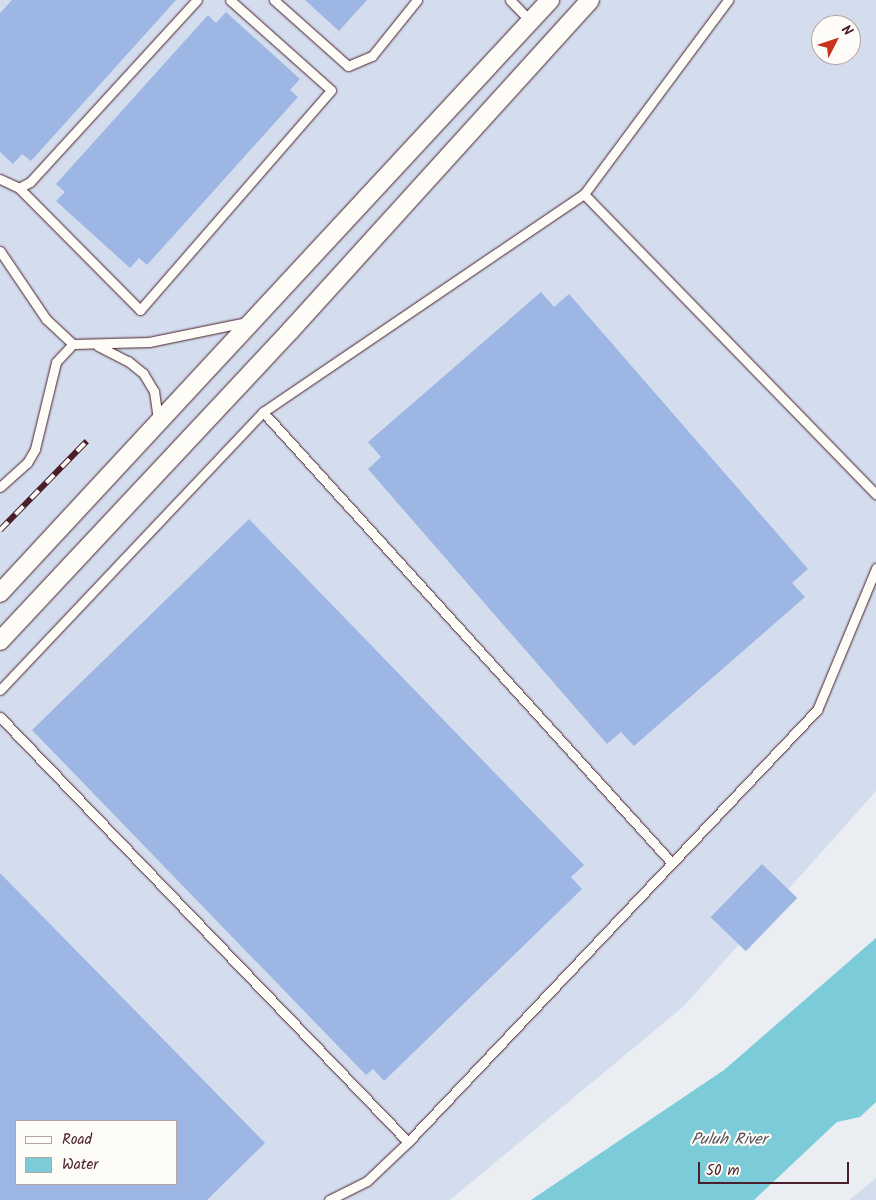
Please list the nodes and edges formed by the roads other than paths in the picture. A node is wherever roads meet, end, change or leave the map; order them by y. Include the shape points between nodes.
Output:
1 (197, 0) edge
2 (230, 0) edge
3 (274, 0) edge
4 (417, 0) edge
5 (510, 0) edge
6 (550, 0) edge
7 (590, 0) edge
8 (728, 0) edge
9 (530, 21) junction
10 (0, 179) edge
11 (19, 188) junction
12 (584, 194) junction
13 (0, 251) edge
14 (256, 320) junction
15 (73, 344) junction
16 (98, 346) junction
17 (263, 412) junction
18 (158, 422) junction
19 (0, 487) edge
20 (876, 494) edge
21 (876, 568) edge
22 (0, 593) edge
23 (0, 641) edge
24 (0, 690) edge
25 (0, 717) edge
26 (672, 863) junction
27 (408, 1142) junction
28 (329, 1200) edge

1 - 11 lane via 30,182
2 - 11 lane via 331,90 140,310
3 - 4 lane via 348,66 372,56
5 - 9 lane
6 - 9 street
7 - 23 street via 325,293
8 - 12 lane
9 - 14 street
10 - 11 lane
12 - 17 lane
12 - 20 lane
13 - 15 lane via 46,319
14 - 16 lane via 150,342
14 - 18 street
15 - 16 lane
15 - 19 lane via 56,362 35,449 27,463
16 - 18 lane via 128,361 143,373 154,391
17 - 24 lane
17 - 26 lane
18 - 22 street
21 - 26 lane via 817,710
25 - 27 lane
26 - 27 lane
27 - 28 lane via 367,1181

